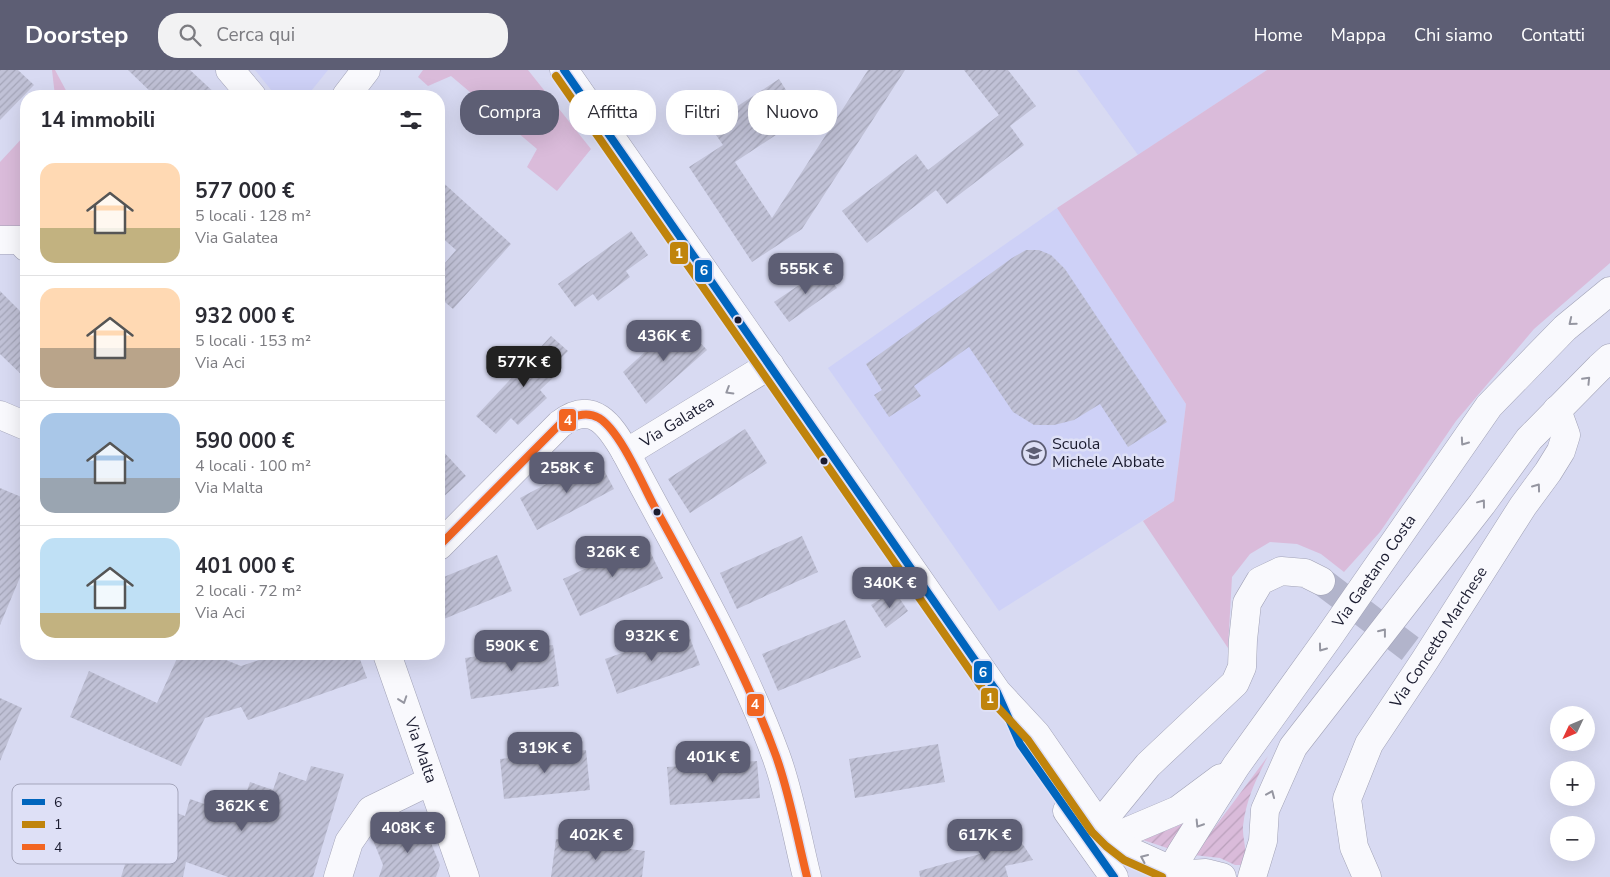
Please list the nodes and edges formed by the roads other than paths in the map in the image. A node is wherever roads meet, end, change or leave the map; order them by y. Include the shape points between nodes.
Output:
1 (230, 70) edge
2 (366, 70) edge
3 (564, 70) edge
4 (247, 90) edge
5 (351, 90) edge
6 (1610, 291) edge
7 (1610, 358) edge
8 (770, 365) junction
9 (1557, 410) junction
10 (0, 414) edge
11 (20, 423) edge
12 (626, 453) junction
13 (445, 540) edge
14 (1321, 581) tunnel mouth
15 (389, 660) edge
16 (997, 692) junction
17 (1236, 766) junction
18 (432, 784) junction
19 (1106, 831) junction
20 (1263, 841) junction
21 (1178, 874) edge
22 (338, 877) edge
23 (465, 877) edge
24 (807, 877) edge
25 (1114, 877) edge
26 (1222, 877) edge
27 (1252, 877) edge
28 (1272, 877) edge
29 (1367, 877) edge

1 - 4 street
2 - 5 street
3 - 8 street
6 -> 17 street, Via Gaetano Costa via 1565,328 1489,406
9 -> 7 street
8 -> 12 street, Via Galatea
8 - 16 street
20 -> 9 street via 1264,810 1293,747 1529,439
29 -> 9 street, Via Concetto Marchese via 1354,847 1347,799 1369,744 1561,451 1566,434
10 - 11 street
12 - 13 street, Via Galatea via 609,426 600,419 580,414 569,417
12 - 24 street via 730,648 759,713 786,788
14 - 19 street via 1304,574 1281,571 1260,581 1247,603 1242,666 1235,683 1148,765
15 -> 18 street, Via Malta
16 - 19 street via 1036,734
16 - 25 street via 1020,744
17 - 19 street via 1178,810
17 -> 21 street, Via Gaetano Costa
18 - 22 street via 418,787 371,810 349,842
18 - 23 street, Via Malta
21 -> 19 street via 1129,851
20 - 27 street
20 - 28 street
21 - 26 street via 1206,873

